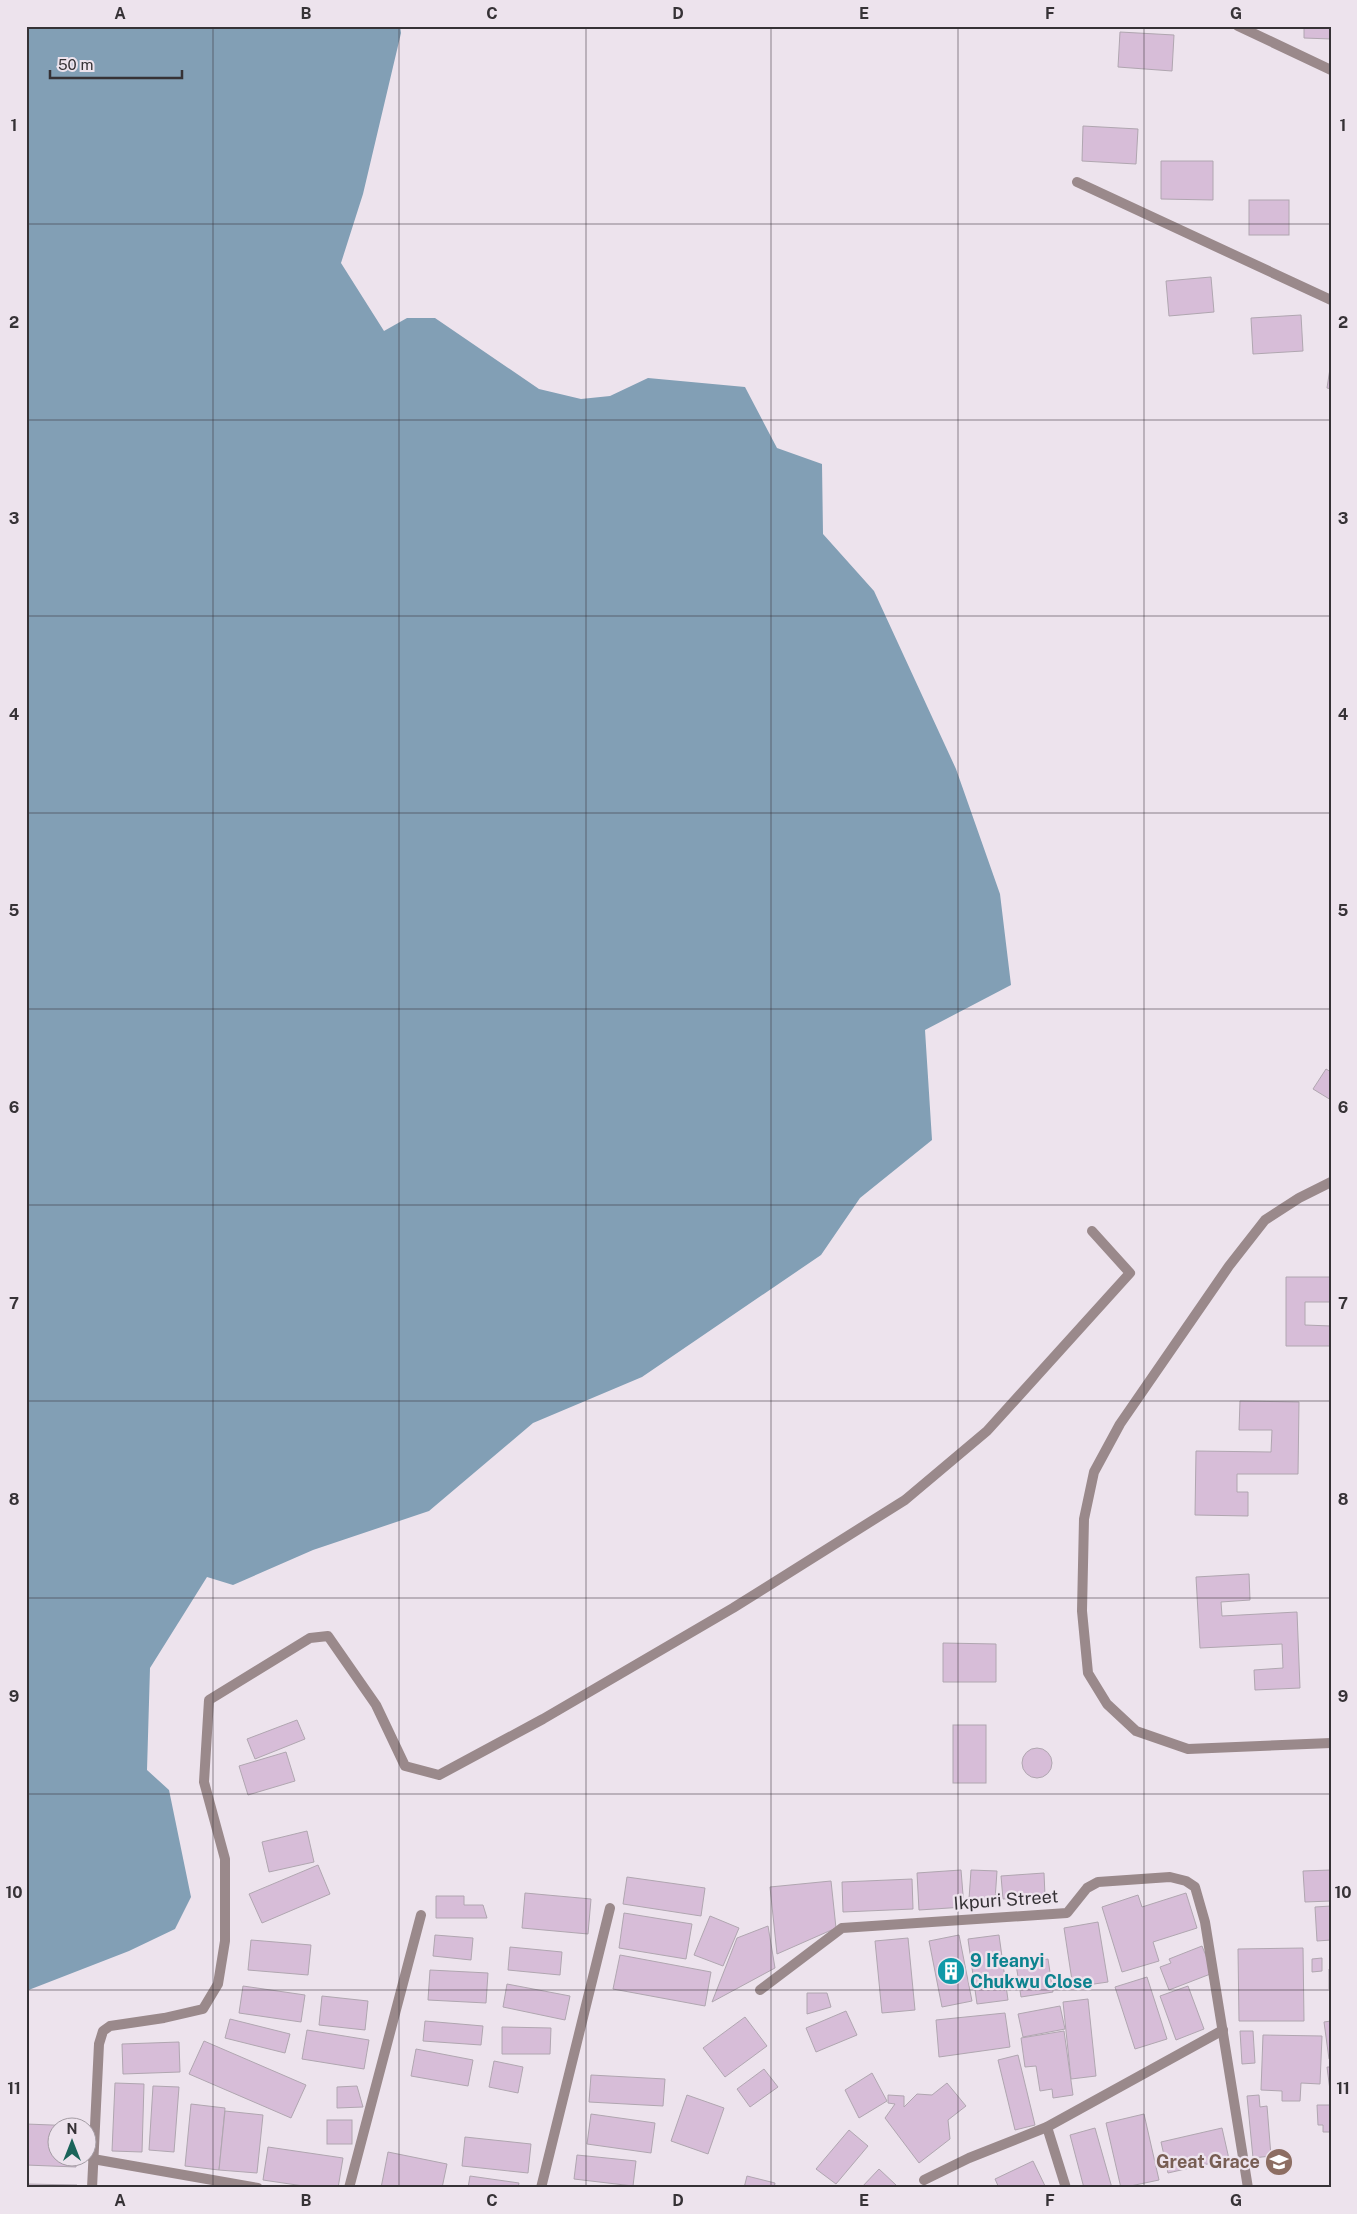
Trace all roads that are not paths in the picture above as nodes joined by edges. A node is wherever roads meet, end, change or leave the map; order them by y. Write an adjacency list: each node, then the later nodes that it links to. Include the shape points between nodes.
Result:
1 (1238, 26): 2 (street)
2 (1331, 70)
3 (1077, 182): 4 (street)
4 (1331, 300)
5 (1331, 1182): 7 (street, via 1266,1220 1229,1266 1120,1424 1094,1472 1084,1519 1082,1611 1088,1673 1108,1704 1136,1731 1188,1749)
6 (1092, 1231): 12 (street, via 1130,1273 987,1430 905,1500 733,1608 543,1719 439,1775 405,1766 376,1704 328,1636 310,1638 208,1700 204,1782 225,1859 225,1941 218,1984 203,2009 110,2026 102,2031)
7 (1331, 1743)
8 (610, 1908): 20 (street)
9 (420, 1915): 19 (street)
10 (760, 1990): 11 (street, Ikpuri Street, via 842,1928 1067,1913 1087,1888 1098,1882 1170,1877 1195,1887 1205,1922)
11 (1223, 2030): 13 (street); 22 (street, Ikpuri Street)
12 (95, 2116)
13 (1047, 2127): 16 (street); 21 (street)
14 (98, 2160): 18 (street)
15 (93, 2166): 17 (street)
16 (924, 2180)
17 (92, 2188)
18 (258, 2188)
19 (349, 2188)
20 (541, 2188)
21 (1066, 2188)
22 (1248, 2188)

